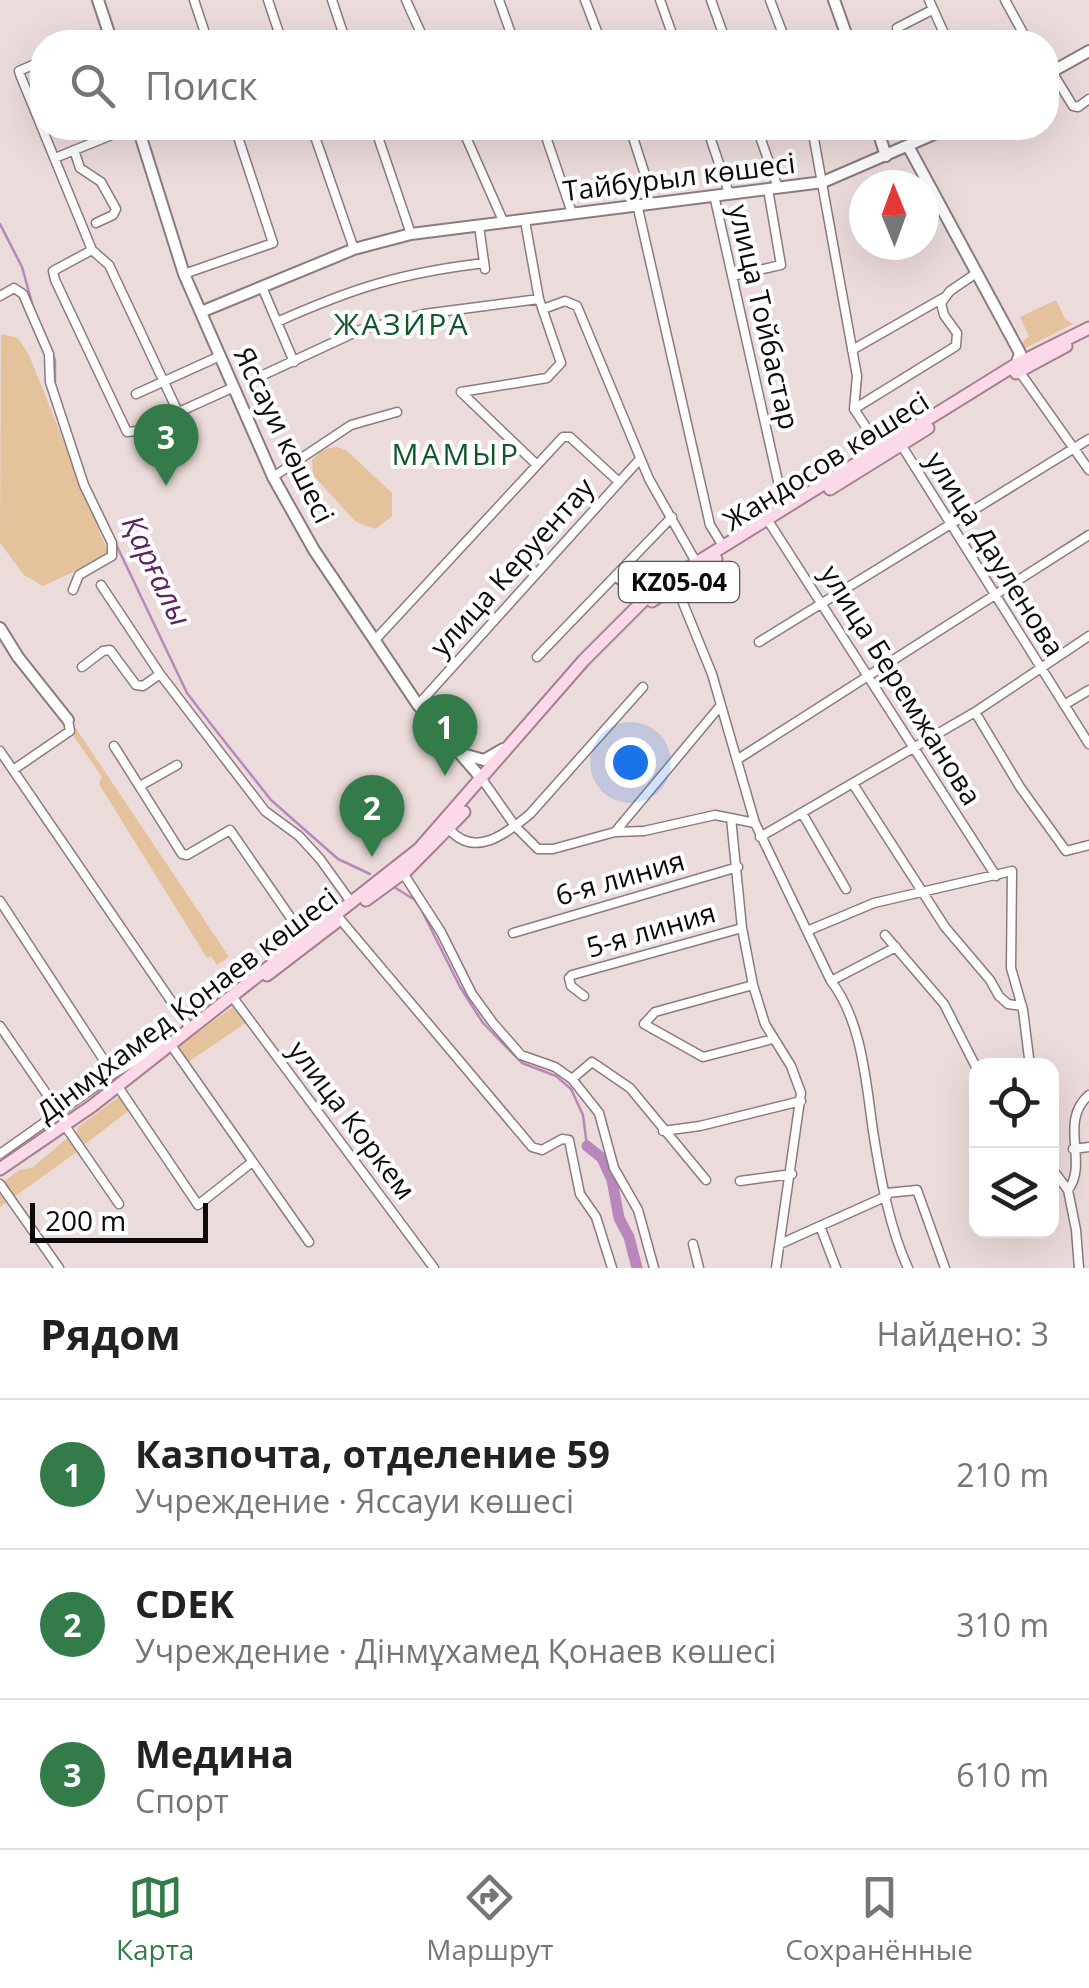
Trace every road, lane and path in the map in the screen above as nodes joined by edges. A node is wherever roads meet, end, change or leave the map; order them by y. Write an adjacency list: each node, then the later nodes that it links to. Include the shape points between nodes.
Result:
1 (98, 0): 16 (street)
2 (194, 0): 17 (street)
3 (268, 0): 18 (street)
4 (332, 0): 19 (street)
5 (406, 0): 20 (street)
6 (499, 0): 21 (street)
7 (585, 0): 22 (street)
8 (660, 0): 23 (street)
9 (711, 0): 24 (street)
10 (770, 0): 25 (street)
11 (834, 0): 26 (street)
12 (929, 0): 14 (street)
13 (1005, 0): 28 (street)
14 (932, 10): 15 (street); 27 (street)
15 (898, 28)
16 (108, 30)
17 (204, 30)
18 (278, 30)
19 (342, 30)
20 (420, 30)
21 (510, 30)
22 (596, 30)
23 (671, 30)
24 (722, 30)
25 (781, 30)
26 (845, 30)
27 (942, 30)
28 (1021, 30)
29 (1089, 51): 31 (street)
30 (30, 66): 33 (street, via 19,71)
31 (1059, 68)
32 (1059, 87): 34 (street, via 1073,106)
33 (30, 98)
34 (1089, 99)
35 (48, 140): 52 (street)
36 (99, 140): 50 (street)
37 (142, 140): 67 (street, Яссауи көшесі)
38 (239, 140): 67 (street, via 273,243)
39 (316, 140): 65 (street)
40 (379, 140): 64 (street)
41 (467, 140): 62 (street)
42 (547, 140): 59 (street)
43 (634, 140): 54 (street)
44 (711, 140): 56 (street)
45 (759, 140): 55 (street)
46 (814, 140): 53 (street)
47 (881, 140): 51 (street)
48 (921, 140): 49 (street, Тайбурыл көшесі)
49 (908, 146): 51 (street, Тайбурыл көшесі); 68 (street)
50 (74, 150): 52 (street); 61 (street, via 80,168 102,182 116,209)
51 (886, 156): 53 (street, Тайбурыл көшесі)
52 (55, 158): 66 (street)
53 (823, 182): 55 (street, Тайбурыл көшесі); 78 (street)
54 (649, 186)
55 (773, 188): 56 (street, Тайбурыл көшесі); 69 (street, via 781,265)
56 (729, 193): 57 (street, Тайбурыл көшесі)
57 (714, 195): 58 (street, Тайбурыл көшесі); 69 (street, улица Тойбастар)
58 (637, 204): 59 (street, Тайбурыл көшесі); 103 (street, via 710,525)
59 (572, 213): 60 (street, Тайбурыл көшесі)
60 (525, 221): 62 (street, Тайбурыл көшесі); 73 (street)
61 (96, 223)
62 (504, 223): 63 (street, Тайбурыл көшесі)
63 (479, 226): 64 (street, Тайбурыл көшесі); 76 (street, via 484,266 378,281)
64 (411, 234): 65 (street, Тайбурыл көшесі)
65 (354, 249): 70 (street, Тайбурыл көшесі)
66 (92, 250): 83 (street, via 109,265); 87 (street, via 59,266 55,280 127,432)
67 (184, 274): 75 (street, Яссауи көшесі)
68 (976, 274): 72 (street); 81 (street, via 1020,353)
69 (732, 276): 98 (street, улица Тойбастар)
70 (262, 287): 75 (street, Тайбурыл көшесі); 76 (street)
71 (0, 296): 108 (street, via 14,288 23,294 49,354 50,382 84,485 112,543 112,556 79,576)
72 (942, 298): 78 (street); 86 (street, via 956,346)
73 (540, 299): 74 (street); 80 (street, via 360,330)
74 (543, 309): 93 (street, via 570,301 577,306); 94 (street, via 561,360 551,377 461,392)
75 (201, 312): 79 (street, Яссауи көшесі)
76 (277, 322): 80 (street)
77 (1089, 332): 81 (main road, Жандосов көшесі / KZ05-04)
78 (852, 350): 86 (street)
79 (220, 356): 83 (street); 84 (street, Яссауи көшесі)
80 (294, 362): 82 (street)
81 (1017, 368): 90 (main road, Жандосов көшесі / KZ05-04); 92 (street)
82 (261, 376)
83 (163, 382): 85 (street); 87 (street)
84 (234, 387): 87 (street); 96 (street, Яссауи көшесі)
85 (136, 394)
86 (854, 409): 91 (street)
87 (178, 412)
88 (397, 412): 96 (street, via 351,426)
89 (1089, 439): 92 (street)
90 (899, 442): 91 (main road, Жандосов көшесі / KZ05-04); 100 (main road, Жандосов көшесі / KZ05-04); 101 (street, улица Дауленова)
91 (880, 448): 98 (main road, Жандосов көшесі / KZ05-04)
92 (1074, 449): 95 (street); 101 (street)
93 (640, 459): 97 (street, улица Керуентау); 99 (street)
94 (538, 465): 97 (street, via 566,436); 114 (street)
95 (1089, 470)
96 (274, 477): 114 (street, Яссауи көшесі)
97 (619, 482): 125 (street, улица Керуентау)
98 (784, 508): 100 (main road, Жандосов көшесі)
99 (672, 517): 104 (street); 105 (street)
100 (769, 522): 103 (main road, Жандосов көшесі); 106 (main road, Жандосов көшесі / KZ05-04); 111 (street, улица Беремжанова)
101 (950, 526): 109 (street, улица Дауленова); 111 (street)
102 (1089, 535): 109 (street)
103 (723, 546): 104 (main road, Жандосов көшесі)
104 (696, 562): 106 (main road, Жандосов көшесі)
105 (616, 576): 110 (street); 116 (street)
106 (674, 580): 110 (main road, Жандосов көшесі); 123 (street); 137 (main road, Жандосов көшесі / KZ05-04)
107 (101, 586): 120 (street)
108 (73, 590)
109 (995, 593): 118 (street, улица Дауленова); 119 (street)
110 (641, 601): 128 (main road, Жандосов көшесі / KZ05-04)
111 (825, 604): 115 (street); 119 (street, улица Беремжанова)
112 (0, 628): 127 (street)
113 (1089, 636): 118 (street)
114 (375, 640): 125 (street, Яссауи көшесі)
115 (759, 642)
116 (537, 656)
117 (82, 667): 120 (street, via 110,650 136,686)
118 (1039, 668): 124 (street, улица Дауленова); 126 (street)
119 (869, 673): 131 (street, улица Беремжанова); 134 (street)
120 (160, 674): 155 (street, via 265,812 300,836)
121 (642, 687): 144 (street)
122 (1089, 690): 124 (street)
123 (721, 704): 134 (street); 146 (street)
124 (1064, 704): 129 (street, улица Дауленова)
125 (418, 705): 133 (street, Яссауи көшесі)
126 (975, 712): 131 (street); 148 (street, via 1066,851)
127 (68, 720): 136 (street, via 70,731)
128 (516, 740): 133 (street, via 488,760); 137 (main road, KZ05-04)
129 (1089, 744)
130 (114, 746): 139 (street)
131 (914, 748): 138 (street); 150 (street, улица Беремжанова)
132 (0, 751): 136 (street)
133 (459, 752): 137 (street, Яссауи көшесі); 140 (street, via 468,790)
134 (738, 760): 143 (street)
135 (177, 764): 139 (street)
136 (13, 770): 169 (street)
137 (486, 778): 140 (main road, Дінмұхамед Қонаев көшесі / KZ05-04); 144 (street); 145 (main road, Дінмұхамед Қонаев көшесі / KZ05-04)
138 (852, 784): 141 (street); 153 (street)
139 (140, 786): 161 (street, via 182,854 230,830)
140 (454, 812): 151 (main road, Дінмұхамед Қонаев көшесі / KZ05-04)
141 (802, 813): 147 (street); 152 (street)
142 (732, 818): 143 (street); 146 (street); 149 (street)
143 (755, 823): 147 (street)
144 (515, 826): 145 (street, via 471,844); 146 (street, via 546,850)
145 (450, 830): 151 (main road, Дінмұхамед Қонаев көшесі / KZ05-04)
146 (615, 832)
147 (760, 837): 158 (street)
148 (1089, 845)
149 (738, 867): 157 (street); 159 (street, 6-я линия)
150 (996, 876): 153 (street); 167 (street, via 1012,871 1011,968)
151 (391, 877): 155 (main road, Дінмұхамед Қонаев көшесі / KZ05-04); 156 (main road, Дінмұхамед Қонаев көшесі / KZ05-04); 175 (street, via 440,932 493,1024 521,1055)
152 (846, 890)
153 (921, 890): 158 (street); 167 (street, via 999,996)
154 (0, 902): 174 (street)
155 (351, 902): 161 (main road, Дінмұхамед Қонаев көшесі / KZ05-04)
156 (340, 919): 166 (main road, Дінмұхамед Қонаев көшесі / KZ05-04); 201 (street, via 532,1148 569,1140 580,1194 596,1218)
157 (742, 928): 164 (street); 165 (street, 5-я линия, via 572,975 570,986)
158 (807, 931): 163 (street)
159 (513, 933)
160 (885, 935): 162 (street)
161 (304, 937): 169 (main road, Дінмұхамед Қонаев көшесі / KZ05-04)
162 (896, 947): 163 (street); 172 (street, via 944,1004)
163 (831, 982): 193 (street, via 845,999 861,1058)
164 (753, 985): 170 (street); 170 (street, via 655,1012 644,1024 702,1057)
165 (584, 996)
166 (234, 998): 171 (main road, Дінмұхамед Қонаев көшесі / KZ05-04); 200 (street, улица Коркем)
167 (1022, 1006): 173 (street)
168 (0, 1026): 179 (street)
169 (184, 1028): 174 (street); 186 (main road, Дінмұхамед Қонаев көшесі / KZ05-04)
170 (773, 1039): 178 (street, via 797,1081)
171 (173, 1048): 176 (main road, Дінмұхамед Қонаев көшесі / KZ05-04); 185 (street)
172 (972, 1058)
173 (1029, 1058)
174 (113, 1074): 179 (street)
175 (572, 1079): 181 (street, via 596,1063 630,1088); 202 (street, via 604,1122 614,1168 638,1210)
176 (121, 1091): 180 (main road, Дінмұхамед Қонаев көшесі / KZ05-04); 185 (street, via 198,1205)
177 (1089, 1095): 183 (street, via 1078,1104)
178 (800, 1101): 181 (street); 187 (street)
179 (59, 1112): 184 (street)
180 (68, 1130): 186 (main road, Дінмұхамед Қонаев көшесі / KZ05-04); 194 (street)
181 (663, 1131): 188 (street)
182 (1089, 1147): 183 (street)
183 (1074, 1149): 192 (street)
184 (0, 1154)
185 (252, 1163): 196 (street)
186 (0, 1173)
187 (792, 1174): 190 (street); 198 (street)
188 (706, 1180)
189 (1059, 1180): 192 (street)
190 (740, 1181)
191 (0, 1184): 199 (street)
192 (1068, 1190): 208 (street)
193 (887, 1194): 195 (street); 206 (street); 207 (street, via 917,1190)
194 (119, 1204)
195 (820, 1226): 198 (street); 205 (street)
196 (309, 1242)
197 (693, 1244): 203 (street)
198 (780, 1244): 204 (street)
199 (59, 1268)
200 (434, 1268)
201 (612, 1268)
202 (654, 1268)
203 (699, 1268)
204 (776, 1268)
205 (836, 1268)
206 (908, 1268)
207 (945, 1268)
208 (1079, 1268)

